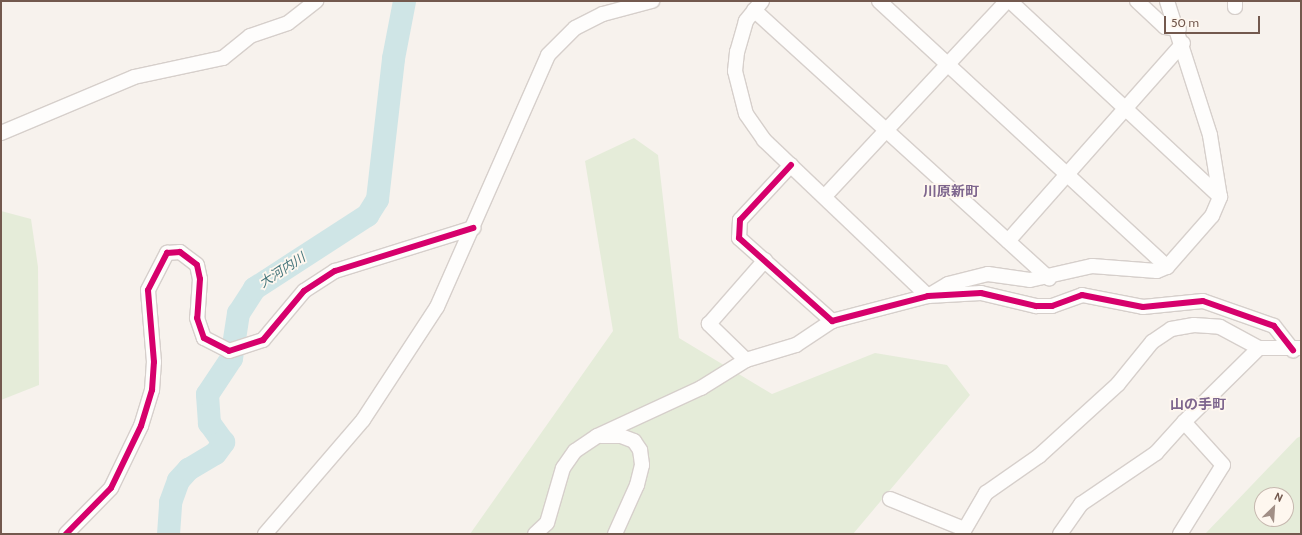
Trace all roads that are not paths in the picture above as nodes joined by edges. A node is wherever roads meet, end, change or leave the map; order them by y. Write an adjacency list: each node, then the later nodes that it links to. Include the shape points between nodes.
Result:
1 (316, 1): 14 (street, via 288,23 250,36 223,58 134,77)
2 (652, 1): 19 (street, via 604,14 582,24 548,54)
3 (879, 1): 11 (street)
4 (1007, 1): 11 (street)
5 (1010, 1): 12 (street)
6 (1137, 1): 9 (street, via 1165,27)
7 (1168, 1): 9 (street)
8 (758, 5): 13 (street); 15 (street, via 737,52 735,71 739,92 746,114 764,140)
9 (1179, 28): 10 (street)
10 (1183, 44): 12 (street); 18 (street, via 1210,135)
11 (948, 64): 13 (street); 16 (street)
12 (1125, 108): 16 (street); 18 (street)
13 (886, 130): 17 (street); 20 (street)
14 (1, 133)
15 (792, 164): 17 (street); 21 (street, via 740,220 739,238)
16 (1067, 174): 20 (street); 22 (street)
17 (825, 196): 24 (street)
18 (1220, 197): 22 (street, via 1212,216)
19 (473, 228): 33 (street, via 335,271 304,291 263,340 229,351 204,338 198,318 200,279 197,265 180,252 167,253 148,290 154,362 152,390 142,426 112,488); 34 (street, via 437,307 401,366 363,420)
20 (1008, 241): 23 (street)
21 (765, 260): 25 (street); 28 (street, via 710,324)
22 (1167, 267): 23 (street, via 1139,272 1092,266)
23 (1049, 278): 24 (street, via 1030,280 988,274 967,277)
24 (928, 296): 25 (street); 27 (street, via 981,293 1036,306 1052,306 1082,295 1143,308 1203,301 1274,326)
25 (832, 321): 28 (street, via 796,345)
26 (1259, 348): 27 (street); 29 (street); 32 (street, via 1220,327 1194,325 1171,329 1152,342 1118,384 1039,456 986,493)
27 (1297, 349)
28 (746, 360): 30 (street, via 701,388)
29 (1184, 422): 37 (street, via 1156,453 1081,504); 38 (street, via 1223,465)
30 (597, 436): 35 (street, via 575,451 563,468 546,523); 36 (street, via 621,436 634,442 640,450 642,465 637,485)
31 (890, 499): 32 (street)
32 (964, 531)
33 (66, 534)
34 (265, 534)
35 (536, 534)
36 (615, 534)
37 (1060, 534)
38 (1180, 534)

